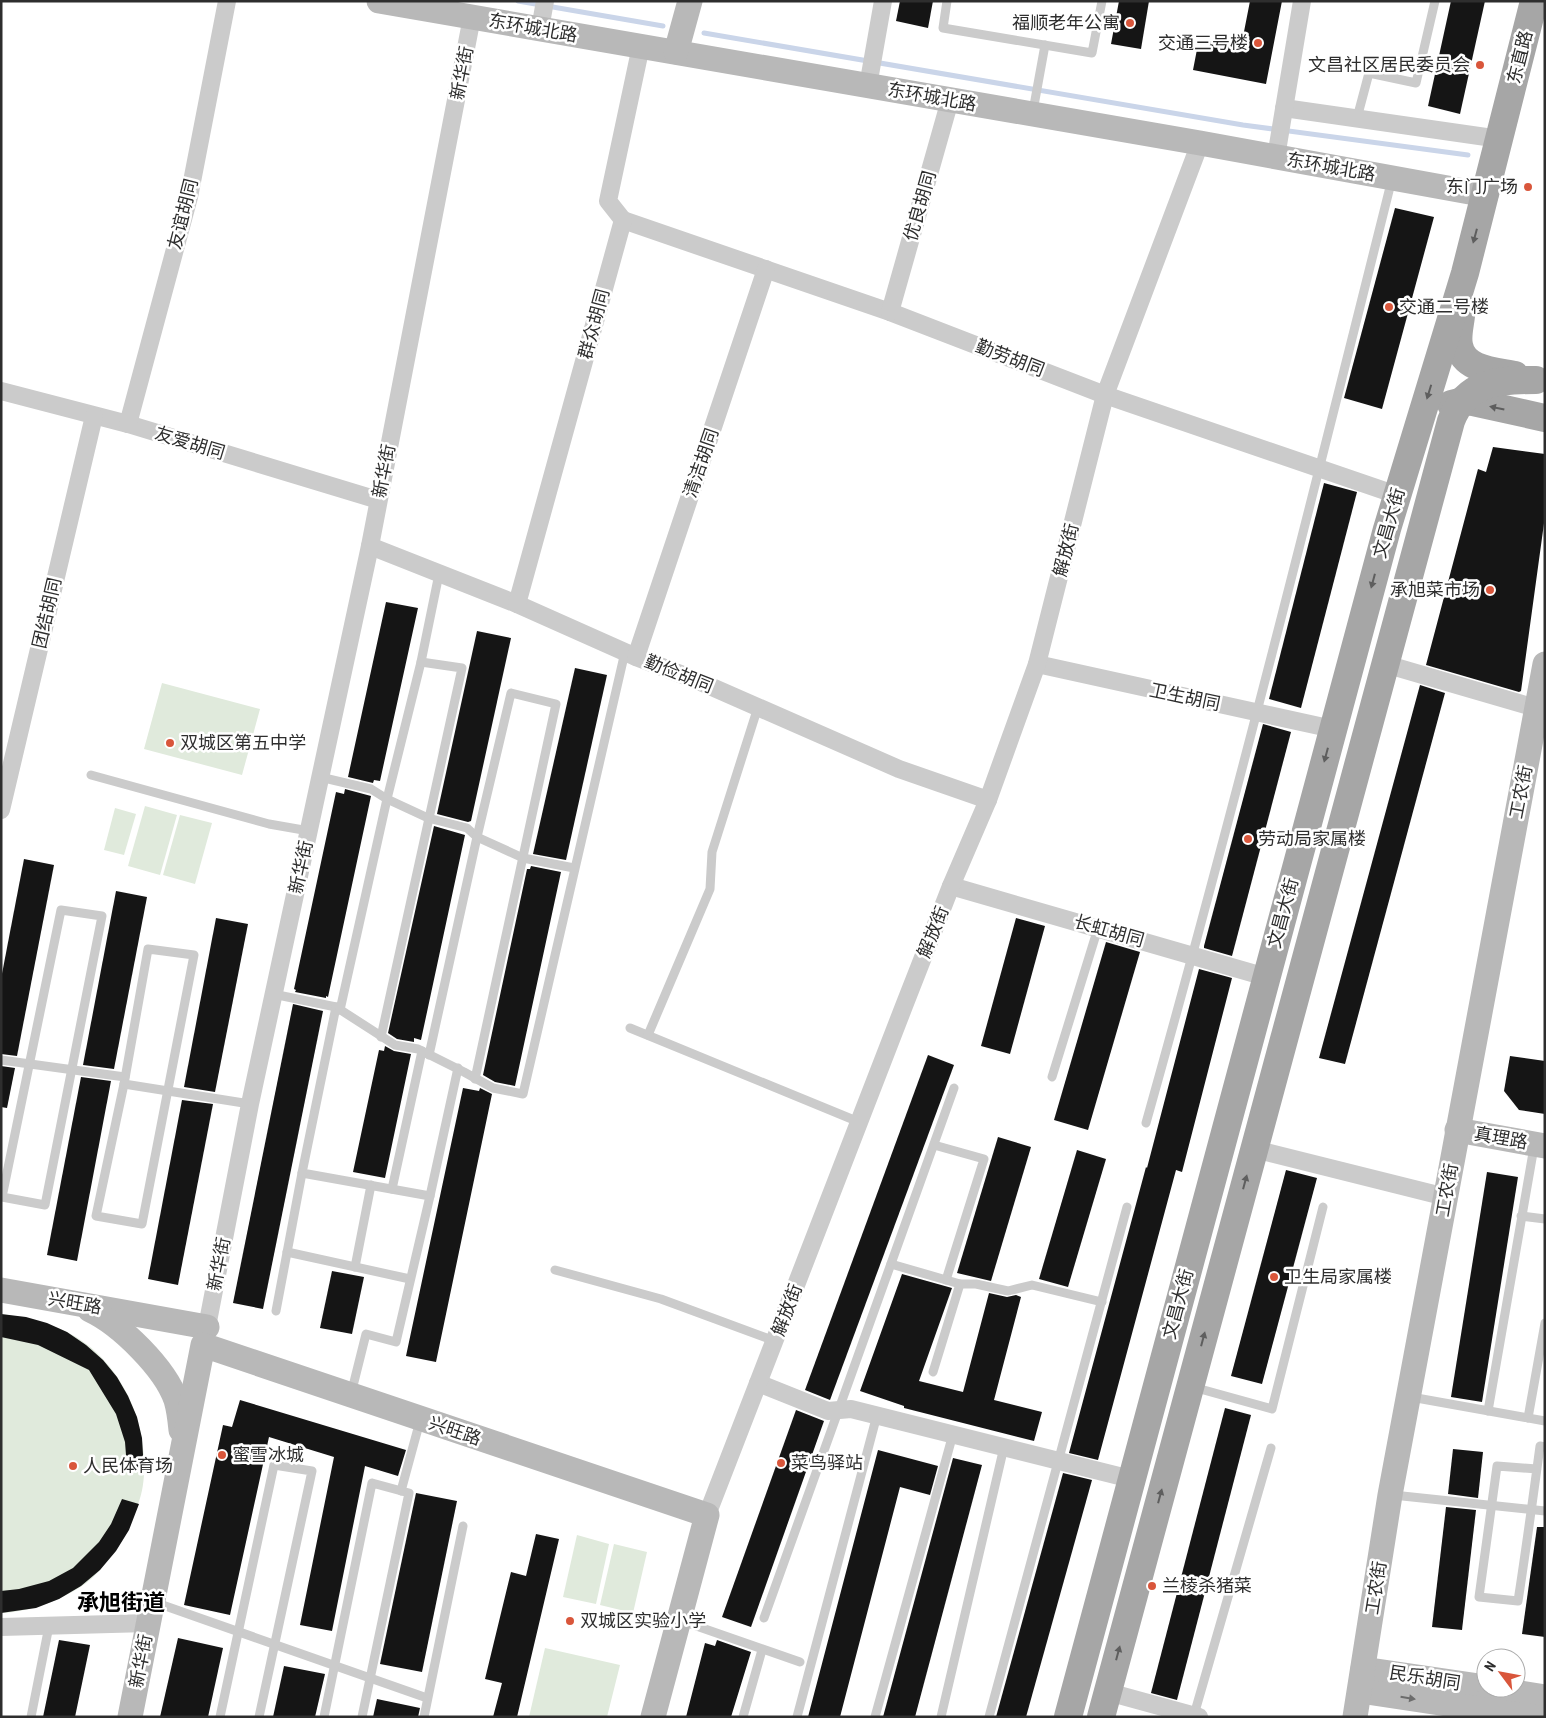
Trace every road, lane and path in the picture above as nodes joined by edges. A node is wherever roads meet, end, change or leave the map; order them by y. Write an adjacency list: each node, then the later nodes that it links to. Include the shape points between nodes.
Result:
1 (227, 1): 36 (street, 友谊胡同, via 189,197)
2 (378, 1): 10 (main road, 东环城北路)
3 (690, 1): 15 (main road)
4 (883, 1): 16 (street)
5 (947, 1): 13 (lane, via 943,28)
6 (1102, 1): 13 (lane, via 1092,54)
7 (1302, 1): 21 (street)
8 (1435, 1): 20 (lane, via 1416,82 1369,73)
9 (1534, 1): 19 (main road, 东直路)
10 (419, 5): 12 (main road, 东环城北路)
11 (543, 14): 12 (main road, 东环城北路); 14 (main road, 东环城北路)
12 (472, 17): 39 (street, 新华街)
13 (1045, 45): 18 (lane)
14 (641, 46): 15 (main road, 东环城北路); 26 (street, via 608,201)
15 (676, 52): 16 (main road, 东环城北路)
16 (871, 70): 17 (main road, 东环城北路)
17 (950, 100): 18 (main road, 东环城北路); 29 (street, 优良胡同)
18 (1034, 105): 23 (main road, 东环城北路)
19 (1506, 112): 22 (main road, 文昌大街)
20 (1357, 118): 21 (street); 22 (street)
21 (1280, 131): 23 (main road, 东环城北路); 24 (main road, 东环城北路)
22 (1500, 140): 25 (main road, 文昌大街)
23 (1200, 143): 32 (street, 解放街)
24 (1392, 178): 25 (main road, 东环城北路); 37 (lane)
25 (1489, 183): 28 (main road, 文昌大街, one-way to 28)
26 (623, 220): 27 (street, 勤劳胡同); 43 (street, 群众胡同)
27 (766, 269): 29 (street, 勤劳胡同); 44 (street, 清洁胡同)
28 (1465, 273): 30 (main road, via 1458,343 1461,352 1473,365); 38 (main road, 文昌大街, one-way to 38)
29 (890, 312): 32 (street, 勤劳胡同)
30 (1540, 381): 33 (main road, via 1486,384)
31 (1, 391): 34 (street, 友爱胡同)
32 (1106, 396): 37 (street, 勤劳胡同); 46 (street, 解放街)
33 (1463, 401): 35 (main road, one-way to 33); 40 (main road, via 1444,408 1437,416); 47 (main road, 文昌大街, via 1455,410 1442,453)
34 (94, 416): 36 (street, 友爱胡同); 57 (street, 团结胡同)
35 (1545, 418)
36 (128, 424): 39 (street, 友爱胡同)
37 (1320, 469): 38 (street, 勤劳胡同); 51 (lane)
38 (1397, 495): 40 (main road, 文昌大街)
39 (378, 500): 41 (street, 新华街)
40 (1387, 529): 52 (main road, 文昌大街, one-way to 52)
41 (370, 546): 42 (street, 勤俭胡同); 54 (street, 新华街)
42 (439, 574): 43 (street, 勤俭胡同); 45 (lane)
43 (517, 604): 44 (street, 勤俭胡同)
44 (630, 654): 49 (street, 勤俭胡同); 62 (lane)
45 (420, 662): 55 (lane); 58 (lane, via 462,668)
46 (1037, 664): 51 (street, 卫生胡同); 56 (street, 解放街)
47 (1385, 664): 50 (street); 88 (main road, 文昌大街)
48 (1545, 664): 50 (main road, 工农街)
49 (758, 707): 56 (street, 勤俭胡同, via 899,769); 70 (lane, via 712,852 710,889)
50 (1536, 708): 85 (main road, 工农街)
51 (1258, 713): 52 (street, 卫生胡同); 65 (lane)
52 (1333, 729): 66 (main road, 文昌大街, one-way to 66)
53 (91, 774): 59 (lane, via 269,824)
54 (320, 777): 55 (lane, via 371,789); 59 (street, 新华街)
55 (387, 799): 58 (lane); 68 (lane)
56 (988, 800): 63 (street, 解放街)
57 (1, 810)
58 (428, 818): 60 (lane, via 467,828); 71 (lane)
59 (309, 831): 67 (street, 新华街)
60 (477, 837): 61 (lane); 61 (lane, via 511,693 556,704); 72 (lane)
61 (523, 858): 62 (lane); 78 (lane)
62 (574, 868): 78 (lane, via 523,1094 493,1088)
63 (951, 886): 64 (street, 长虹胡同); 83 (street, 解放街)
64 (1098, 928): 65 (street, 长虹胡同); 77 (lane)
65 (1193, 956): 66 (street, 长虹胡同); 84 (lane)
66 (1266, 977): 130 (main road, 文昌大街)
67 (273, 994): 68 (lane); 82 (street, 新华街)
68 (338, 1009): 71 (lane); 89 (lane)
69 (630, 1028): 70 (lane)
70 (648, 1035): 83 (lane)
71 (381, 1037): 72 (lane, via 394,1045)
72 (426, 1053): 75 (lane); 91 (lane)
73 (1, 1060): 74 (lane)
74 (29, 1065): 76 (lane); 76 (lane, via 2,1197 45,1204); 76 (lane, via 61,910 102,916)
75 (458, 1068): 78 (lane); 92 (lane)
76 (72, 1070): 79 (lane)
77 (1052, 1077)
78 (475, 1078)
79 (125, 1081): 81 (lane); 81 (lane, via 96,1216 142,1224); 81 (lane, via 148,949 194,955)
80 (954, 1088): 86 (lane)
81 (168, 1092): 82 (lane)
82 (250, 1104): 110 (street, 新华街)
83 (859, 1122): 111 (street, 解放街)
84 (1146, 1123)
85 (1457, 1130): 87 (main road, 真理路); 93 (main road, 工农街)
86 (934, 1145): 99 (lane); 103 (lane, via 984,1159)
87 (1539, 1145): 96 (lane)
88 (1254, 1149): 93 (street); 114 (main road, 文昌大街, one-way to 88)
89 (302, 1173): 90 (lane); 98 (lane)
90 (371, 1185): 91 (lane); 100 (lane)
91 (392, 1189): 92 (lane)
92 (430, 1196): 102 (lane)
93 (1446, 1197): 116 (main road, 工农街)
94 (1127, 1207): 106 (lane)
95 (1323, 1207): 114 (lane, via 1272,1409)
96 (1521, 1216): 97 (lane); 118 (lane)
97 (1545, 1219)
98 (287, 1252): 100 (lane); 108 (lane)
99 (891, 1264): 103 (lane); 117 (lane)
100 (355, 1267): 102 (lane)
101 (555, 1270): 111 (lane, via 661,1299)
102 (410, 1278): 115 (lane, via 396,1342 366,1334)
103 (946, 1280): 104 (lane)
104 (960, 1284): 106 (lane, via 1008,1291 1032,1285); 112 (lane)
105 (1, 1290): 107 (main road, 兴旺路)
106 (1102, 1302): 128 (lane)
107 (74, 1303): 110 (main road, 兴旺路); 127 (main road, via 113,1324 152,1360 176,1398)
108 (276, 1311)
109 (1545, 1323): 120 (lane)
110 (205, 1336): 115 (main road, 兴旺路); 127 (main road, 新华街)
111 (775, 1341): 113 (street, 解放街)
112 (933, 1372)
113 (758, 1384): 117 (street, via 828,1411); 136 (street, 解放街)
114 (1190, 1386): 154 (main road, 文昌大街, one-way to 114)
115 (351, 1396): 121 (main road, 兴旺路)
116 (1408, 1397): 118 (lane); 132 (main road, 工农街)
117 (837, 1410): 119 (street, via 850,1409); 139 (lane)
118 (1488, 1411): 120 (lane)
119 (877, 1415): 123 (street); 165 (lane)
120 (1528, 1418): 122 (lane)
121 (420, 1419): 131 (lane); 136 (main road, 兴旺路)
122 (1545, 1420)
123 (953, 1434): 125 (street); 166 (lane)
124 (1545, 1446): 129 (lane, via 1540,1446)
125 (1004, 1447): 128 (street); 167 (lane)
126 (1271, 1448): 155 (lane)
127 (182, 1453): 138 (main road, 新华街)
128 (1059, 1461): 130 (street); 168 (lane)
129 (1537, 1470): 133 (lane, via 1497,1466); 134 (lane)
130 (1131, 1479): 169 (main road, 文昌大街)
131 (401, 1491): 147 (lane, via 372,1483); 148 (lane, via 409,1493)
132 (1390, 1495): 133 (lane); 149 (main road, 工农街)
133 (1492, 1506): 134 (lane); 134 (lane, via 1480,1597 1518,1601)
134 (1532, 1510): 135 (lane)
135 (1545, 1511)
136 (707, 1515): 140 (main road, 解放街)
137 (463, 1526): 153 (lane)
138 (150, 1612): 141 (street); 143 (lane); 157 (main road, 新华街)
139 (764, 1618)
140 (679, 1620): 145 (lane); 163 (main road, 解放街)
141 (49, 1626): 142 (street); 156 (lane)
142 (1, 1628)
143 (238, 1632): 144 (lane); 144 (lane, via 274,1466 312,1471); 158 (lane)
144 (274, 1644): 147 (lane); 159 (lane)
145 (762, 1650): 146 (lane); 164 (lane)
146 (800, 1662)
147 (334, 1665): 148 (lane); 160 (lane)
148 (370, 1678): 153 (lane); 161 (lane)
149 (1361, 1680): 150 (main road, 民乐胡同); 170 (main road, 工农街); 171 (main road, 民乐胡同, one-way to 171)
150 (1476, 1687)
151 (1526, 1693): 152 (main road, 民乐胡同)
152 (1545, 1696)
153 (428, 1698): 162 (lane)
154 (1104, 1704): 155 (street)
155 (1197, 1716)
156 (31, 1717)
157 (130, 1717)
158 (220, 1717)
159 (259, 1717)
160 (324, 1717)
161 (362, 1717)
162 (424, 1717)
163 (653, 1717)
164 (743, 1717)
165 (797, 1717)
166 (875, 1717)
167 (941, 1717)
168 (989, 1717)
169 (1068, 1717)
170 (1354, 1717)
171 (1534, 1717)

